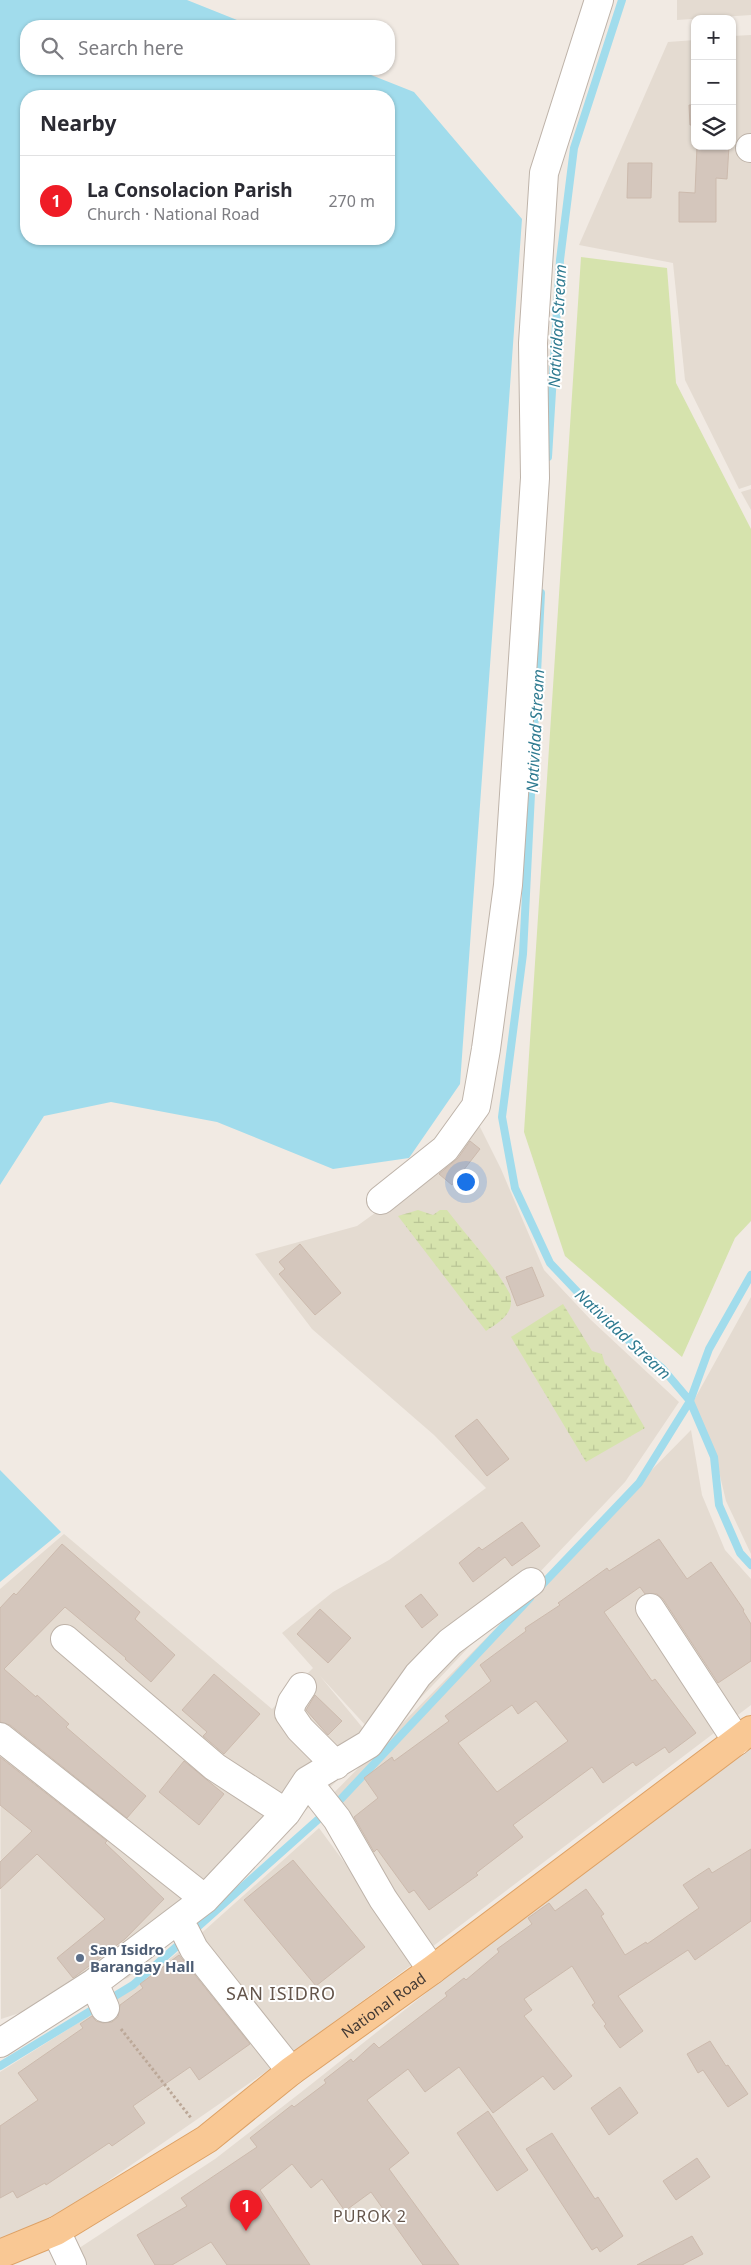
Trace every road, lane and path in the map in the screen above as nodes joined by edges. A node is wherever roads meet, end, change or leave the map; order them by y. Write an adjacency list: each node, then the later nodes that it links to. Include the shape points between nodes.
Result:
1 (599, 0): 2 (street, via 544,173 532,343 535,478 508,875 476,1106 445,1149)
2 (381, 1200)
3 (531, 1582): 9 (street, via 450,1642 418,1675 369,1744)
4 (650, 1608): 7 (street)
5 (65, 1639): 11 (street, via 215,1766)
6 (302, 1687): 9 (street, via 288,1713)
7 (744, 1735): 14 (main road, National Road)
8 (0, 1737): 12 (street)
9 (336, 1765): 10 (street)
10 (322, 1799): 11 (street); 14 (street, via 383,1899)
11 (286, 1813): 12 (street)
12 (205, 1899): 13 (street)
13 (186, 1934): 15 (street); 17 (street)
14 (432, 1970): 17 (main road, National Road)
15 (100, 1995): 16 (street); 18 (path)
16 (1, 2040)
17 (291, 2071): 18 (main road, National Road)
18 (207, 2139): 19 (main road, National Road)
19 (56, 2231): 20 (main road, National Road); 21 (street)
20 (0, 2254)
21 (72, 2265)

